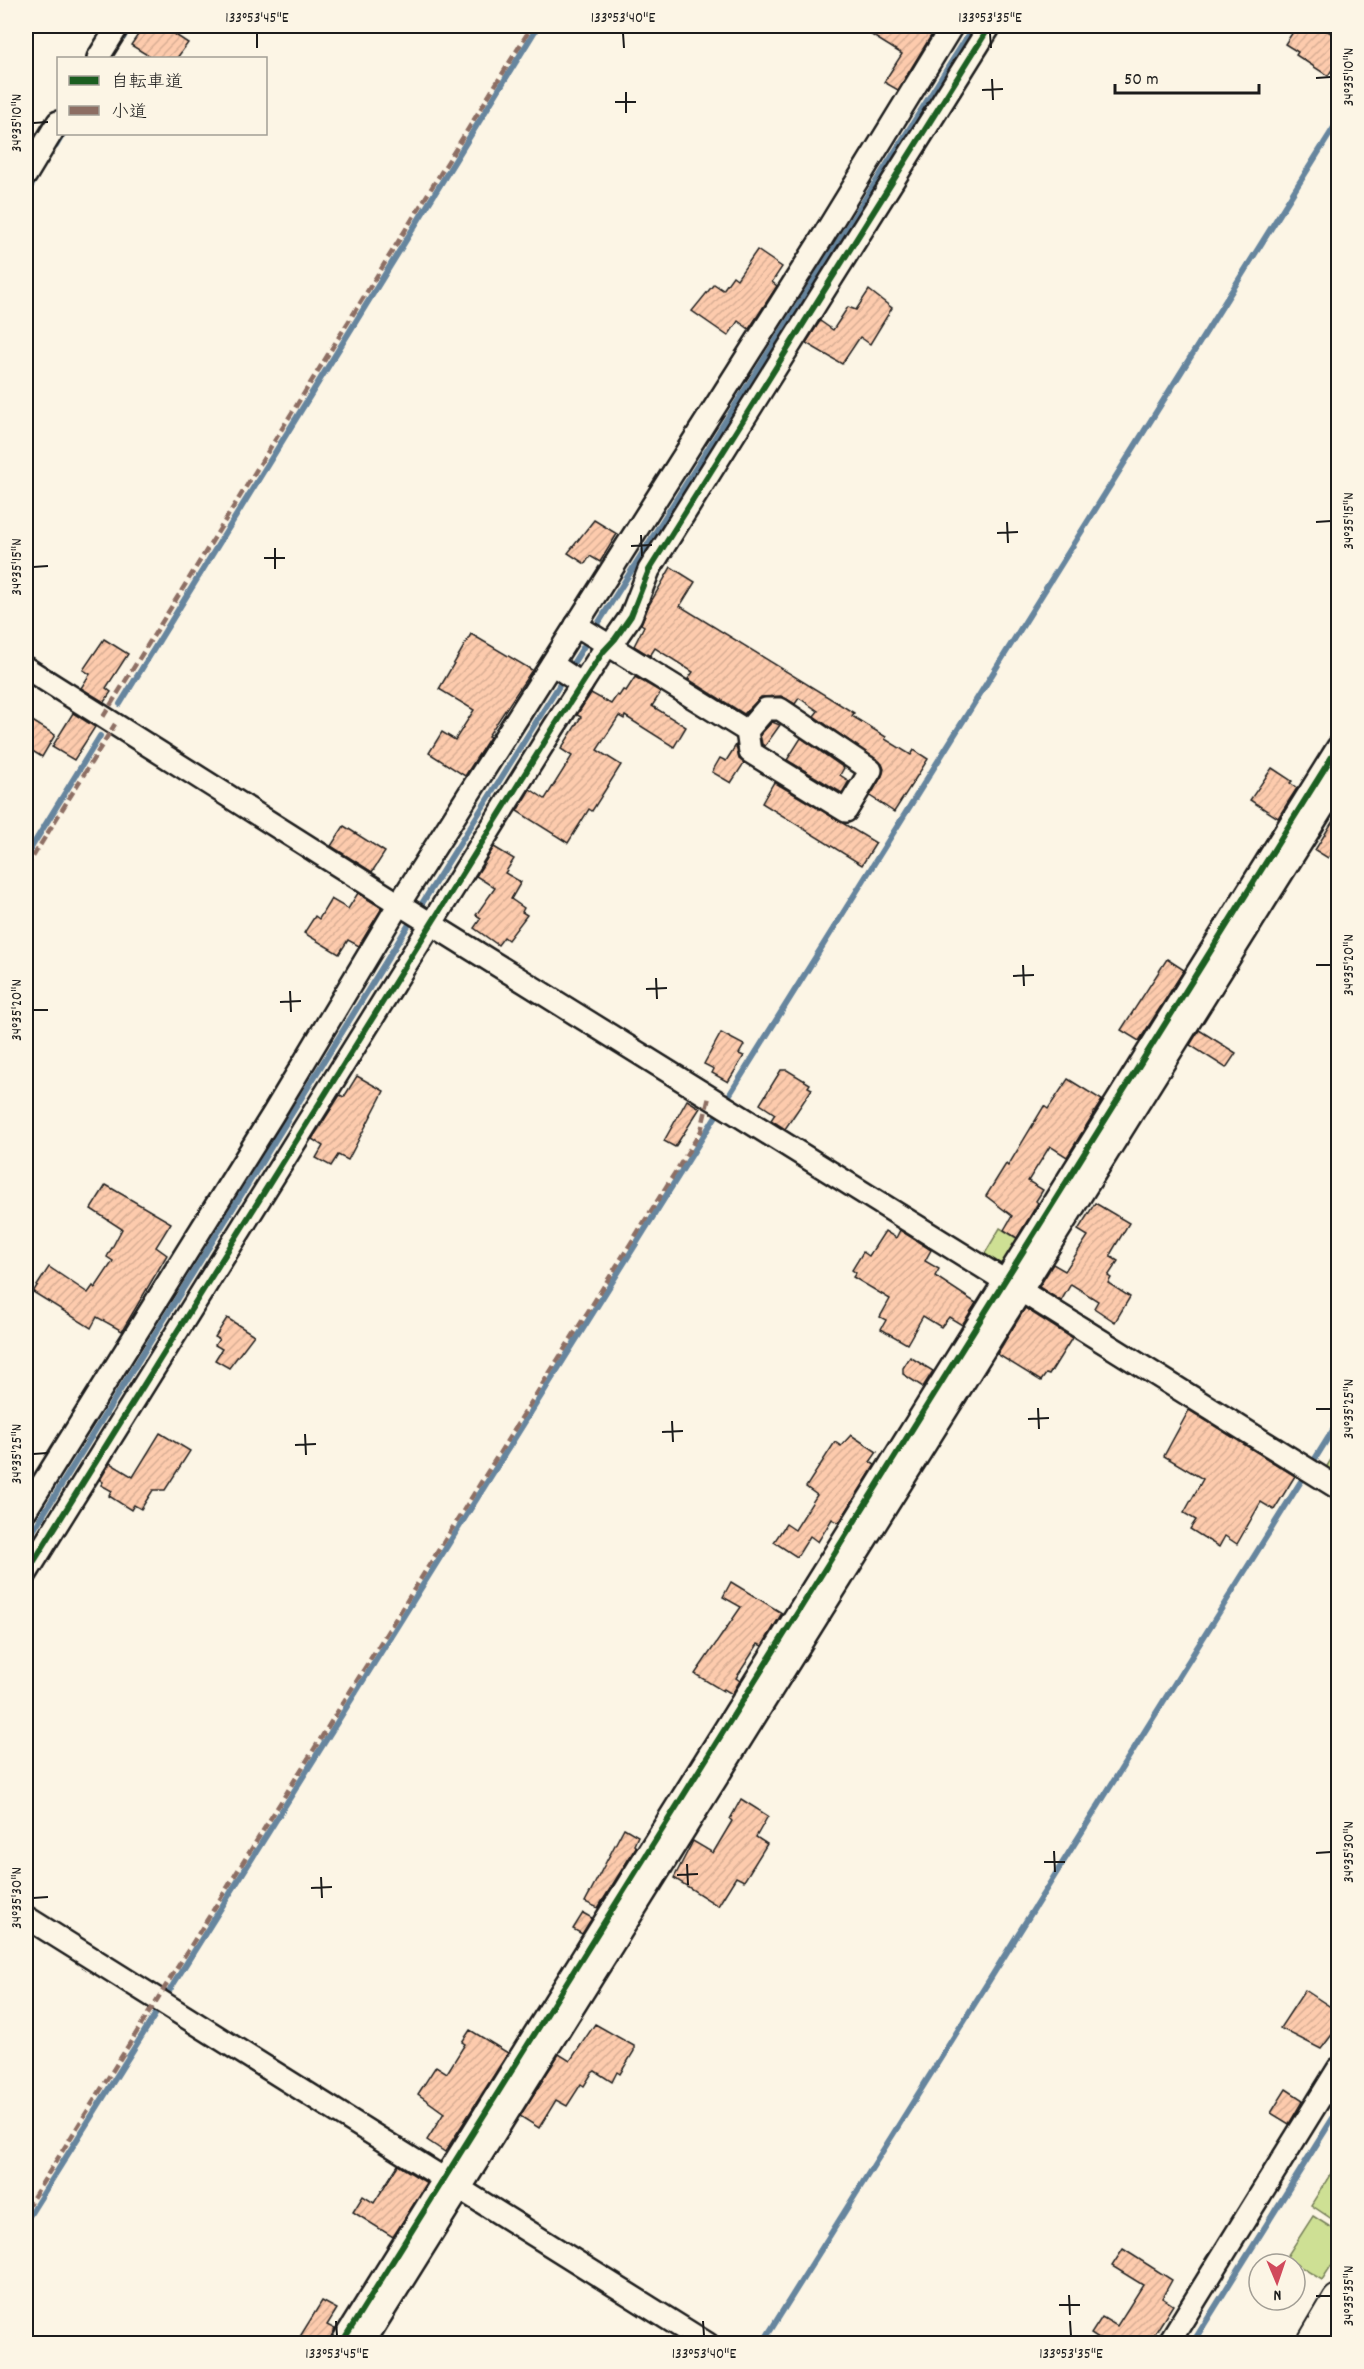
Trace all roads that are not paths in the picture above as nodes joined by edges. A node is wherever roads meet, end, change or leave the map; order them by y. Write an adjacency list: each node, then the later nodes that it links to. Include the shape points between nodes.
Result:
1 (118, 26): 4 (street)
2 (952, 26): 7 (street)
3 (990, 26): 7 (street, via 649,570)
4 (99, 57)
5 (57, 124): 6 (street)
6 (26, 175)
7 (628, 578): 8 (street); 8 (street, via 631,616)
8 (592, 635): 10 (street); 10 (street); 12 (street)
9 (26, 668): 15 (street)
10 (567, 674): 11 (street); 11 (street)
11 (539, 718): 15 (street); 15 (street)
12 (747, 731): 12 (street, via 750,752 846,811 871,770 780,709 766,709)
13 (1338, 747): 16 (street)
14 (1338, 784): 16 (street)
15 (415, 914): 16 (street); 18 (street, via 273,1114); 19 (street)
16 (1013, 1286): 17 (street); 22 (street)
17 (1338, 1488)
18 (26, 1510)
19 (26, 1574)
20 (26, 1917): 22 (street)
21 (1338, 2069): 27 (street)
22 (452, 2184): 24 (street); 25 (street); 26 (street)
23 (1338, 2300): 28 (highway)
24 (341, 2343)
25 (363, 2343)
26 (708, 2343)
27 (1168, 2343)
28 (1312, 2343)

